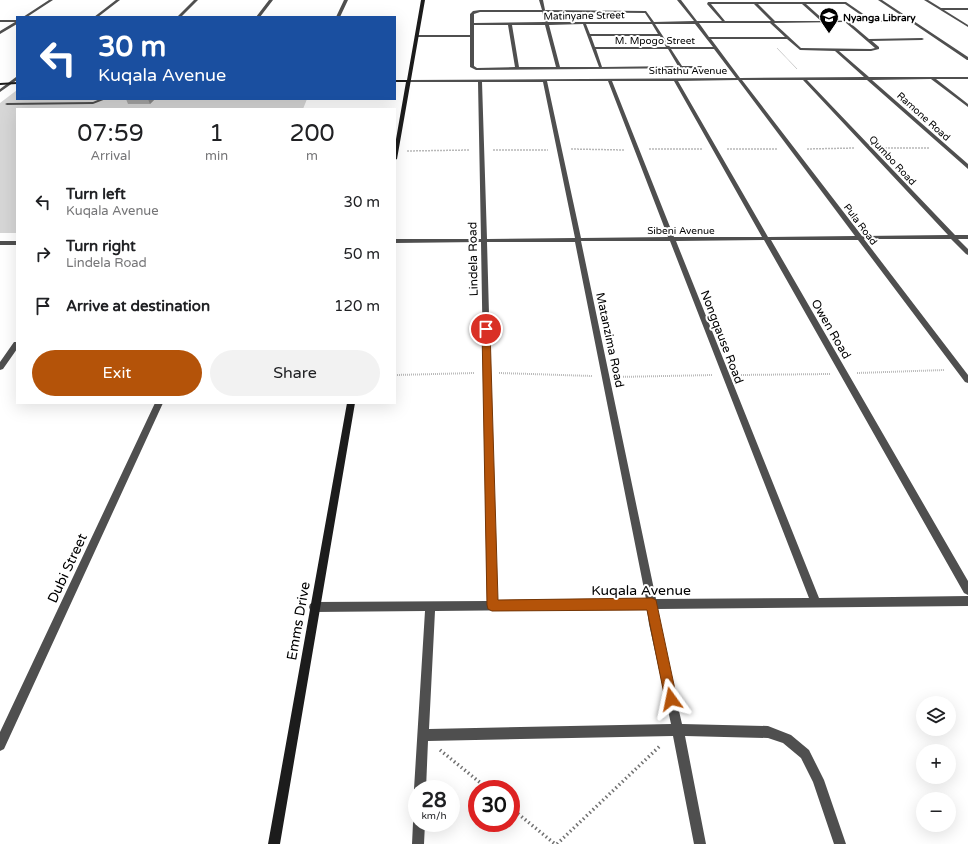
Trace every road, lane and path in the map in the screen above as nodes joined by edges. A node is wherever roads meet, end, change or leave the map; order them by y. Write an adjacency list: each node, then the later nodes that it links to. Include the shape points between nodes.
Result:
1 (51, 0): 16 (street)
2 (118, 0): 17 (street)
3 (196, 0): 18 (street)
4 (271, 0): 19 (street)
5 (346, 0): 20 (street)
6 (423, 0): 40 (street)
7 (541, 0): 15 (street)
8 (679, 0): 27 (street, Pula Road)
9 (880, 0): 24 (street)
10 (926, 0): 13 (street)
11 (755, 3): 12 (street); 28 (street, via 708,3); 29 (street)
12 (803, 3): 23 (street, via 846,3); 30 (street)
13 (940, 9): 14 (street); 36 (street)
14 (968, 9)
15 (544, 11): 26 (street, via 642,11 648,13); 33 (street, via 477,12 472,14); 35 (street)
16 (27, 16)
17 (97, 16)
18 (180, 16)
19 (259, 16)
20 (338, 16)
21 (0, 21): 22 (street)
22 (16, 21)
23 (871, 21): 24 (street, Matinyane Street); 31 (street, Matinyane Street)
24 (912, 21): 51 (street)
25 (16, 22): 37 (street)
26 (654, 22): 27 (street, Matinyane Street); 32 (street, Matinyane Street); 39 (street)
27 (696, 22): 28 (street, Matinyane Street); 42 (street, Pula Road)
28 (724, 22): 29 (street, Matinyane Street)
29 (773, 22): 30 (street, Matinyane Street); 44 (street)
30 (825, 22): 31 (street, Matinyane Street)
31 (845, 22): 46 (street)
32 (584, 23): 35 (street, Matinyane Street); 38 (street)
33 (472, 24): 34 (street, Matinyane Street); 41 (street)
34 (510, 24): 35 (street, Matinyane Street); 56 (street)
35 (547, 24): 54 (street)
36 (968, 26)
37 (0, 33)
38 (589, 35): 39 (street); 47 (street)
39 (661, 35): 48 (street)
40 (417, 36): 41 (street); 68 (street)
41 (472, 36): 56 (street, via 472,68)
42 (708, 38): 43 (street); 49 (street, Pula Road)
43 (766, 38): 44 (street); 63 (path)
44 (787, 38): 50 (street, via 804,50)
45 (922, 39): 46 (street)
46 (868, 40): 50 (street, via 877,49)
47 (594, 48): 48 (street, M. Mpogo Street); 55 (street)
48 (669, 48): 49 (street, M. Mpogo Street); 52 (street)
49 (716, 48): 62 (street, Pula Road)
50 (836, 50): 57 (street, Ramone Road)
51 (968, 59)
52 (681, 67): 53 (street); 55 (street)
53 (701, 67)
54 (558, 68): 55 (street); 56 (street)
55 (601, 68)
56 (517, 69)
57 (868, 78): 58 (street, Sithathu Avenue); 63 (street, Sithathu Avenue); 77 (street, Ramone Road)
58 (932, 78): 59 (street, Sithathu Avenue); 75 (street)
59 (968, 78)
60 (16, 79): 71 (street)
61 (675, 79): 62 (street, Sithathu Avenue); 66 (street, Sithathu Avenue); 78 (street, Owen Road)
62 (740, 79): 63 (street, Sithathu Avenue); 79 (street, Pula Road)
63 (804, 79): 76 (street, Qumbo Road)
64 (480, 80): 65 (street, Sithathu Avenue); 68 (street, Sithathu Avenue); 80 (street, Lindela Road)
65 (545, 80): 66 (street, Sithathu Avenue); 81 (street, Matanzima Road)
66 (610, 80): 82 (street, Nongqause Road)
67 (396, 81): 68 (street)
68 (409, 81): 83 (street)
69 (16, 83): 71 (street)
70 (0, 84): 71 (street)
71 (10, 84): 72 (street)
72 (0, 92)
73 (101, 100): 74 (street, via 93,103)
74 (6, 104)
75 (968, 106)
76 (869, 148): 77 (path); 79 (path); 85 (street, Qumbo Road)
77 (947, 148): 84 (street, Ramone Road)
78 (715, 149): 79 (path); 82 (path); 87 (street, Owen Road)
79 (793, 149): 88 (street, Pula Road)
80 (482, 150): 81 (path); 83 (path); 92 (street, Lindela Road)
81 (560, 150): 82 (path); 90 (street, Matanzima Road)
82 (637, 150): 89 (street, Nongqause Road)
83 (396, 151)
84 (968, 167)
85 (953, 237): 86 (street, Sibeni Avenue); 88 (street, Sibeni Avenue); 95 (street, Qumbo Road)
86 (968, 237)
87 (766, 238): 88 (street, Sibeni Avenue); 89 (street, Sibeni Avenue); 100 (street, Owen Road)
88 (860, 238): 98 (street, Pula Road)
89 (672, 239): 90 (street, Sibeni Avenue); 102 (street, Nongqause Road)
90 (578, 240): 92 (street, Sibeni Avenue); 103 (street, Matanzima Road)
91 (396, 241): 92 (street, Sibeni Avenue)
92 (484, 241): 99 (street, Lindela Road)
93 (0, 243): 94 (street)
94 (16, 243)
95 (968, 253)
96 (16, 345): 97 (street)
97 (0, 367)
98 (961, 371): 100 (path, via 931,369); 104 (street, Pula Road)
99 (487, 373): 101 (path); 103 (path); 111 (street, Lindela Road)
100 (844, 374): 102 (path); 107 (street, Owen Road)
101 (396, 375)
102 (725, 375): 103 (path); 109 (street, Nongqause Road)
103 (606, 377): 110 (street, Matanzima Road)
104 (968, 380)
105 (159, 404): 116 (street, Dubi Street)
106 (351, 404): 113 (street, Emms Drive)
107 (968, 590)
108 (968, 601): 109 (street, Kuqala Avenue)
109 (816, 602): 110 (street, Kuqala Avenue)
110 (652, 604): 111 (street, Kuqala Avenue); 114 (street, Matanzima Road, via 654,624)
111 (492, 605): 112 (street, Kuqala Avenue)
112 (430, 606): 113 (street, Kuqala Avenue); 115 (street)
113 (314, 607): 121 (street, Emms Drive)
114 (678, 730): 115 (street); 123 (path); 124 (street, Matanzima Road); 125 (street, via 768,732 796,745 805,754 818,780)
115 (422, 735): 117 (street); 118 (path)
116 (0, 745)
117 (420, 780)
118 (477, 780)
119 (520, 815): 123 (path)
120 (419, 832): 122 (street)
121 (274, 844)
122 (418, 844)
123 (556, 844)
124 (700, 844)
125 (840, 844)

